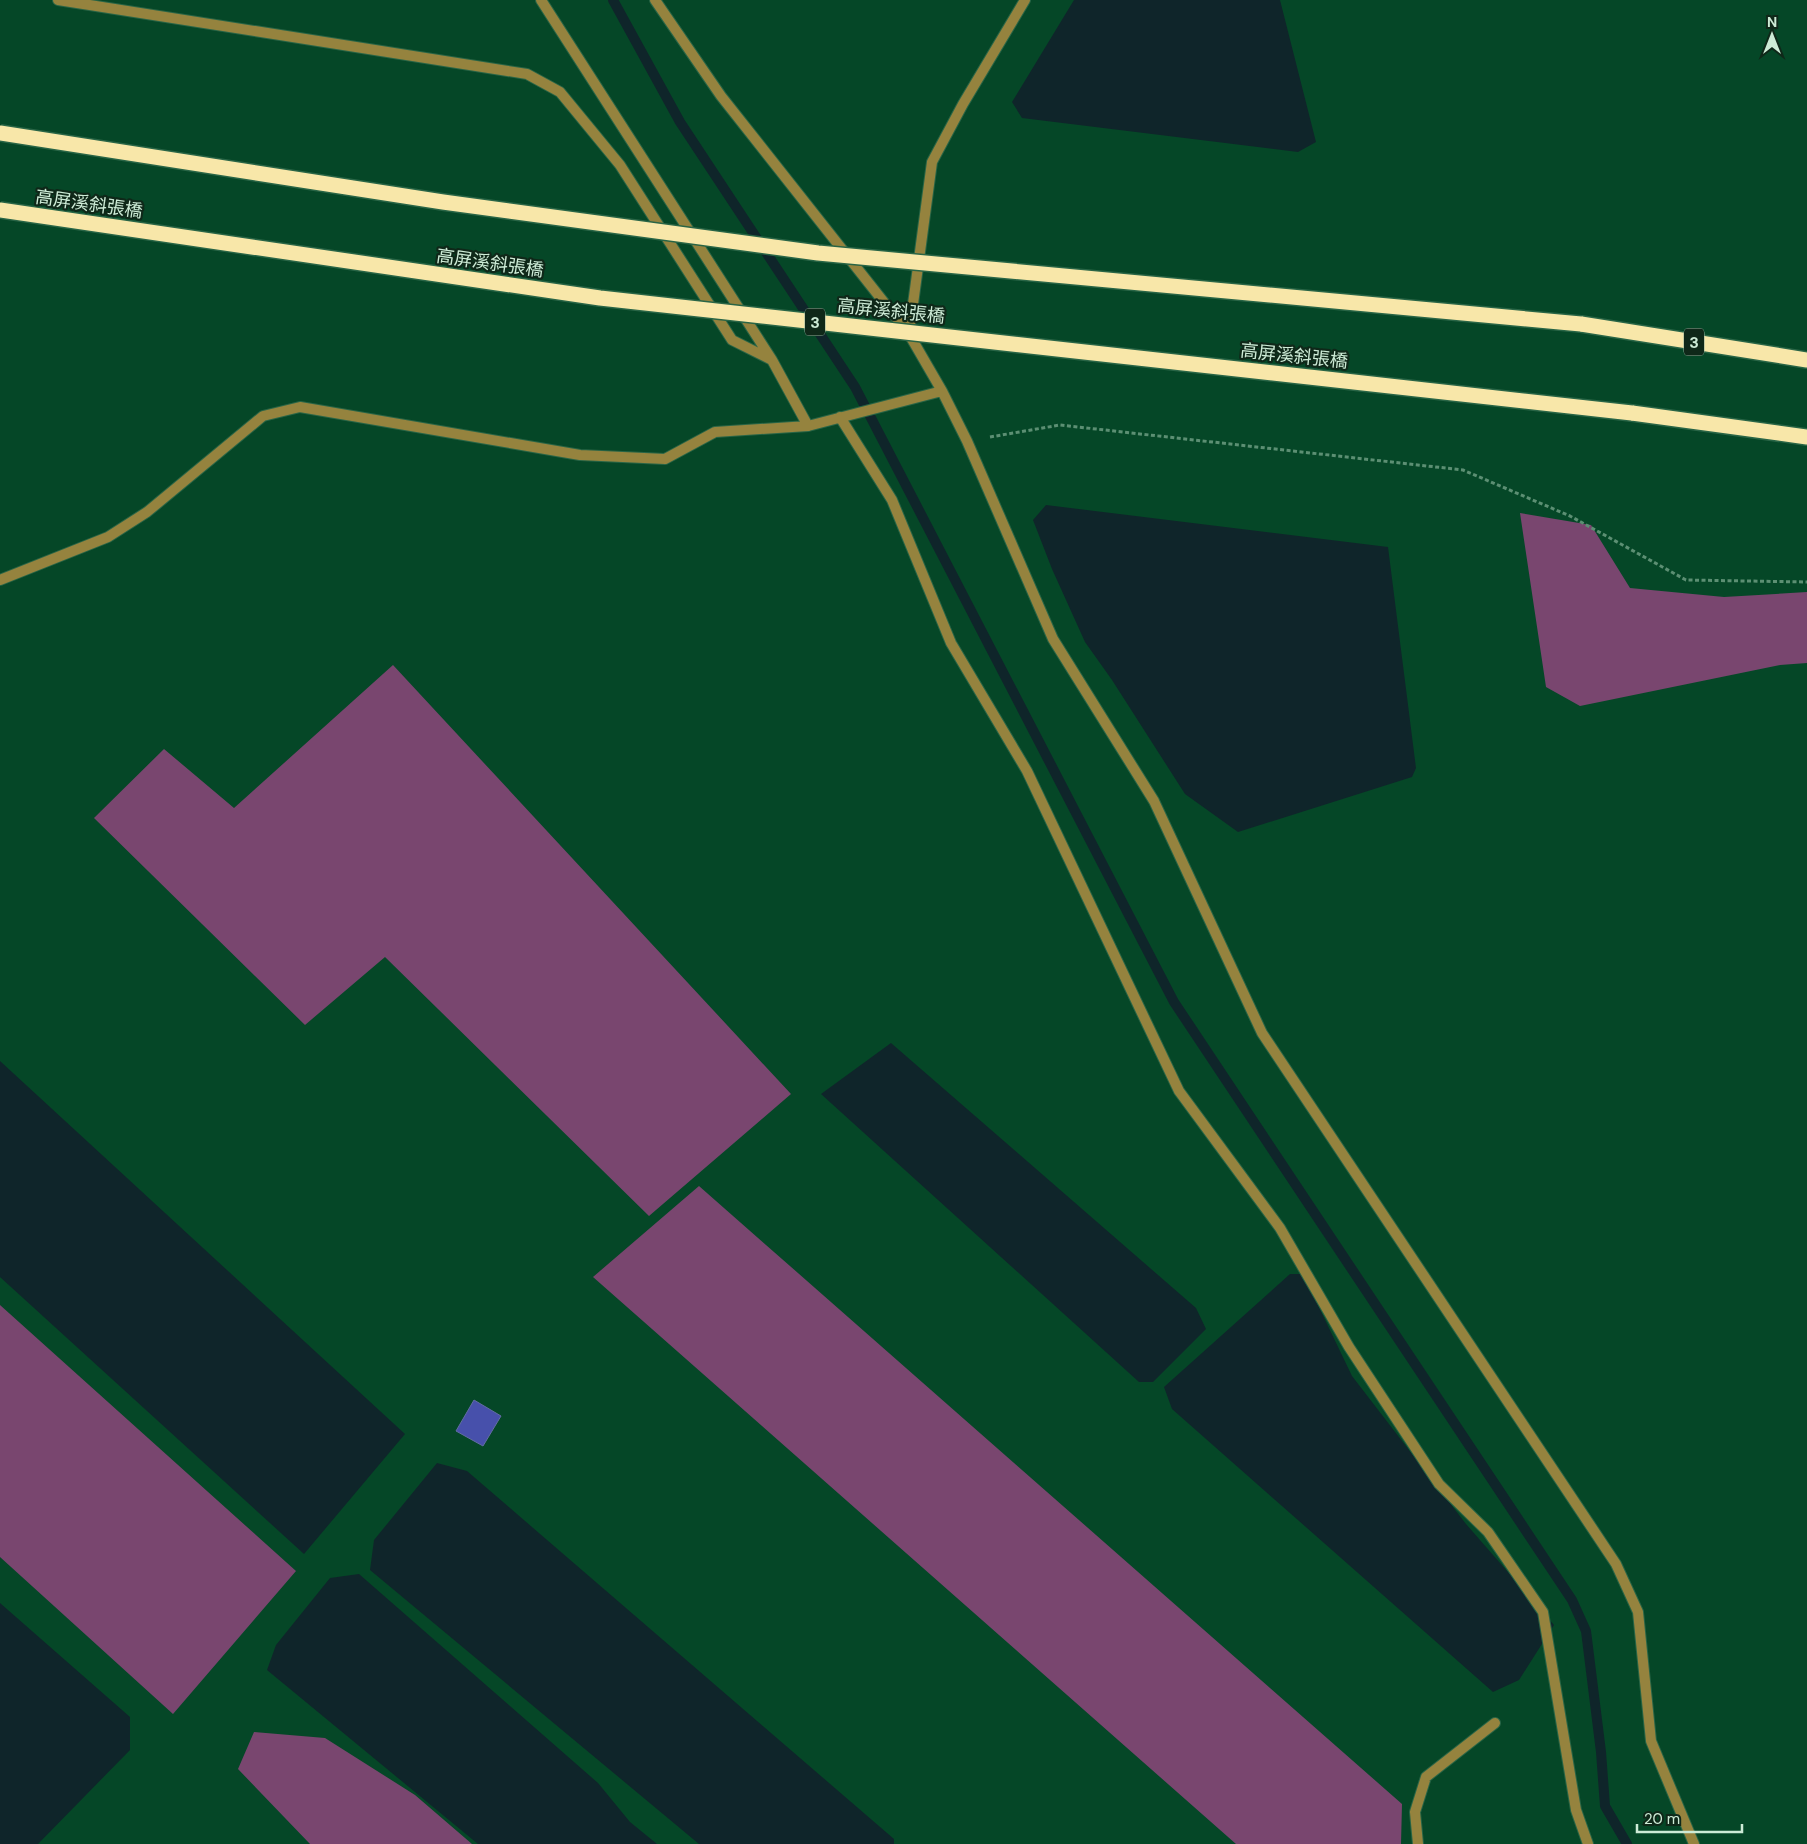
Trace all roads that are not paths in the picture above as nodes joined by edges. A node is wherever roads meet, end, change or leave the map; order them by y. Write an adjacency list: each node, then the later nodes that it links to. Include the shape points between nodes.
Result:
1 (58, 0): 8 (lane, via 527,74 560,92 620,164 732,340)
2 (541, 0): 8 (lane)
3 (655, 0): 7 (lane, via 721,96)
4 (1025, 0): 7 (lane, via 932,162)
5 (0, 133): 9 (highway, 3, bridge, via 444,202 818,253 1582,324)
6 (0, 210): 13 (highway, 高屏溪斜張橋 / 3, bridge, via 600,298 1632,413)
7 (909, 334): 10 (lane)
8 (772, 360): 12 (lane)
9 (1807, 360)
10 (942, 391): 11 (lane); 18 (lane, via 1053,640 1154,801 1262,1033 1616,1564 1638,1612 1651,1741)
11 (844, 415): 12 (lane); 17 (lane, via 892,500 950,643 1027,771 1179,1090 1280,1228 1349,1347 1439,1484 1488,1532 1542,1612 1576,1810)
12 (808, 426): 14 (lane, via 715,432 665,459 580,455 300,407 263,416 148,512 108,537)
13 (1807, 436)
14 (0, 580)
15 (1496, 1723): 16 (lane, via 1426,1777 1415,1812)
16 (1418, 1844)
17 (1588, 1844)
18 (1694, 1844)

